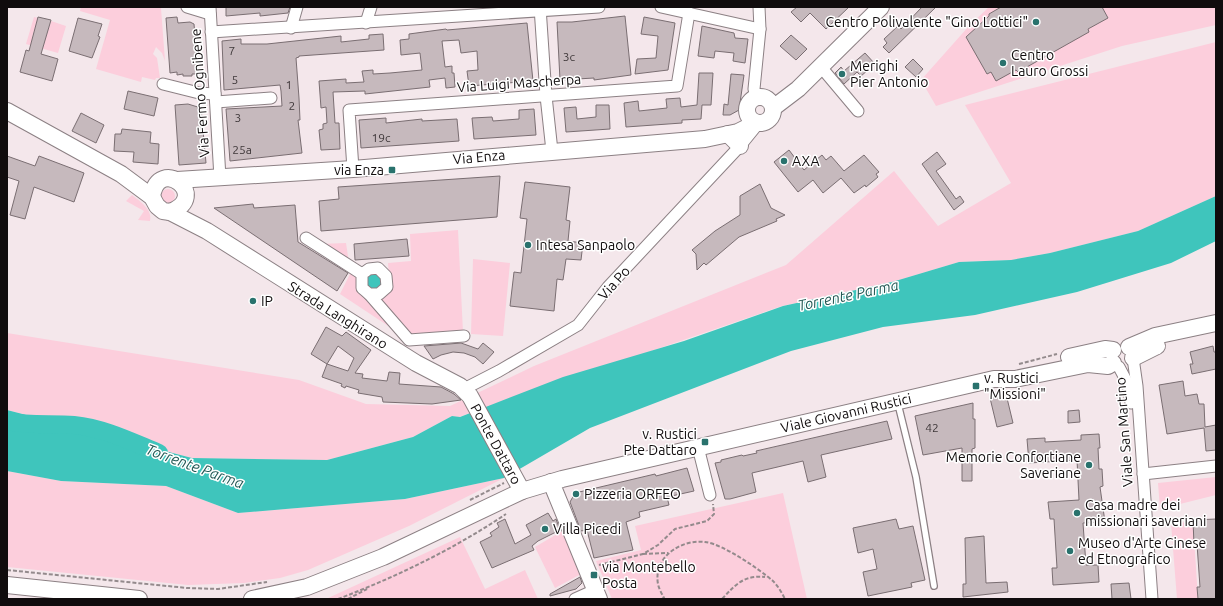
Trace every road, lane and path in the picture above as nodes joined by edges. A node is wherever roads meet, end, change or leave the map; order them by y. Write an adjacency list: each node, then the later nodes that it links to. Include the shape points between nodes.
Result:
1 (187, 7): 9 (street)
2 (297, 7): 13 (street)
3 (371, 7): 12 (street)
4 (599, 7): 8 (street)
5 (661, 7): 11 (street)
6 (759, 7): 14 (street)
7 (881, 7): 16 (street)
8 (540, 9): 10 (street); 18 (street)
9 (210, 10): 15 (street, Via Fermo Ognibene)
10 (448, 12): 12 (street)
11 (689, 13): 14 (street); 18 (street, Via Luigi Mascherpa, via 677,86)
12 (366, 23): 13 (street)
13 (291, 28): 15 (street)
14 (760, 29): 21 (street, via 754,89)
15 (211, 32): 19 (street, Via Fermo Ognibene)
16 (821, 67): 21 (street, via 798,89); 22 (street)
17 (163, 84): 19 (street)
18 (546, 96): 26 (street); 27 (street, Via Luigi Mascherpa, via 349,110)
19 (215, 98): 20 (street); 29 (street, Via Fermo Ognibene)
20 (271, 98)
21 (766, 102): 24 (street, Via Po, via 770,119); 24 (street, Via Po, via 752,99 747,106)
22 (858, 111)
23 (7, 112): 28 (street, Strada Langhirano)
24 (754, 120): 25 (street, Via Po)
25 (736, 137): 26 (street, Via Enza); 44 (street, Via Po, via 578,325)
26 (552, 151): 27 (street, Via Enza)
27 (353, 169): 29 (street, Via Enza)
28 (121, 174): 31 (street, Strada Langhirano); 32 (street, Strada Langhirano)
29 (220, 178): 30 (street, Via Enza); 33 (street, Via Enza)
30 (177, 180): 31 (street, Strada Langhirano, via 167,178); 33 (street, Strada Langhirano, via 183,186)
31 (159, 181): 32 (street)
32 (152, 197): 34 (street, Strada Langhirano, via 157,206 163,211)
33 (185, 198): 34 (street, via 180,208); 35 (street, Strada Langhirano)
34 (170, 212): 35 (street, Strada Langhirano)
35 (206, 231): 44 (street, Strada Langhirano, via 416,363)
36 (306, 238): 37 (street)
37 (362, 274): 38 (street, via 362,288); 38 (street, via 369,269 378,268 386,276 387,287 379,294)
38 (369, 294): 41 (street, via 409,340)
39 (1216, 323): 42 (street, Viale Giovanni Rustici, via 1155,336)
40 (1216, 332): 42 (street, Viale Giovanni Rustici)
41 (464, 336)
42 (1131, 352): 43 (street, Viale Giovanni Rustici, via 1128,366); 48 (street, Viale San Martino)
43 (1115, 360): 45 (street, Viale Giovanni Rustici, via 1108,366 1088,364 1015,378 994,379); 71 (street, Viale San Martino, via 1130,391)
44 (467, 392): 50 (street, Ponte Dattaro)
45 (897, 401): 46 (street, Viale Giovanni Rustici); 61 (lane, via 916,477)
46 (698, 448): 49 (street, Viale Giovanni Rustici); 51 (street)
47 (1216, 466): 48 (street)
48 (1143, 474): 72 (street, Viale San Martino)
49 (551, 482): 50 (street, Viale Giovanni Rustici); 62 (street)
50 (512, 490): 52 (path); 59 (path, via 475,533); 64 (street, Viale Giovanni Rustici, via 383,557 308,588)
51 (710, 495): 54 (path, via 714,514 711,519 675,529 658,545)
52 (469, 501)
53 (668, 553): 54 (path); 57 (path, via 683,544 705,542 727,550); 68 (path, via 659,566 658,584)
54 (643, 554): 55 (path)
55 (596, 566)
56 (7, 570): 58 (path, via 188,588 218,588)
57 (766, 577): 69 (path, via 752,576 742,581); 70 (path, via 774,582)
58 (271, 581)
59 (377, 584): 65 (path); 66 (path)
60 (7, 585): 63 (street)
61 (934, 586)
62 (597, 595): 67 (street)
63 (139, 599)
64 (252, 599)
65 (338, 599)
66 (348, 599)
67 (576, 599)
68 (663, 599)
69 (722, 599)
70 (785, 599)
71 (1145, 599)
72 (1152, 599)

